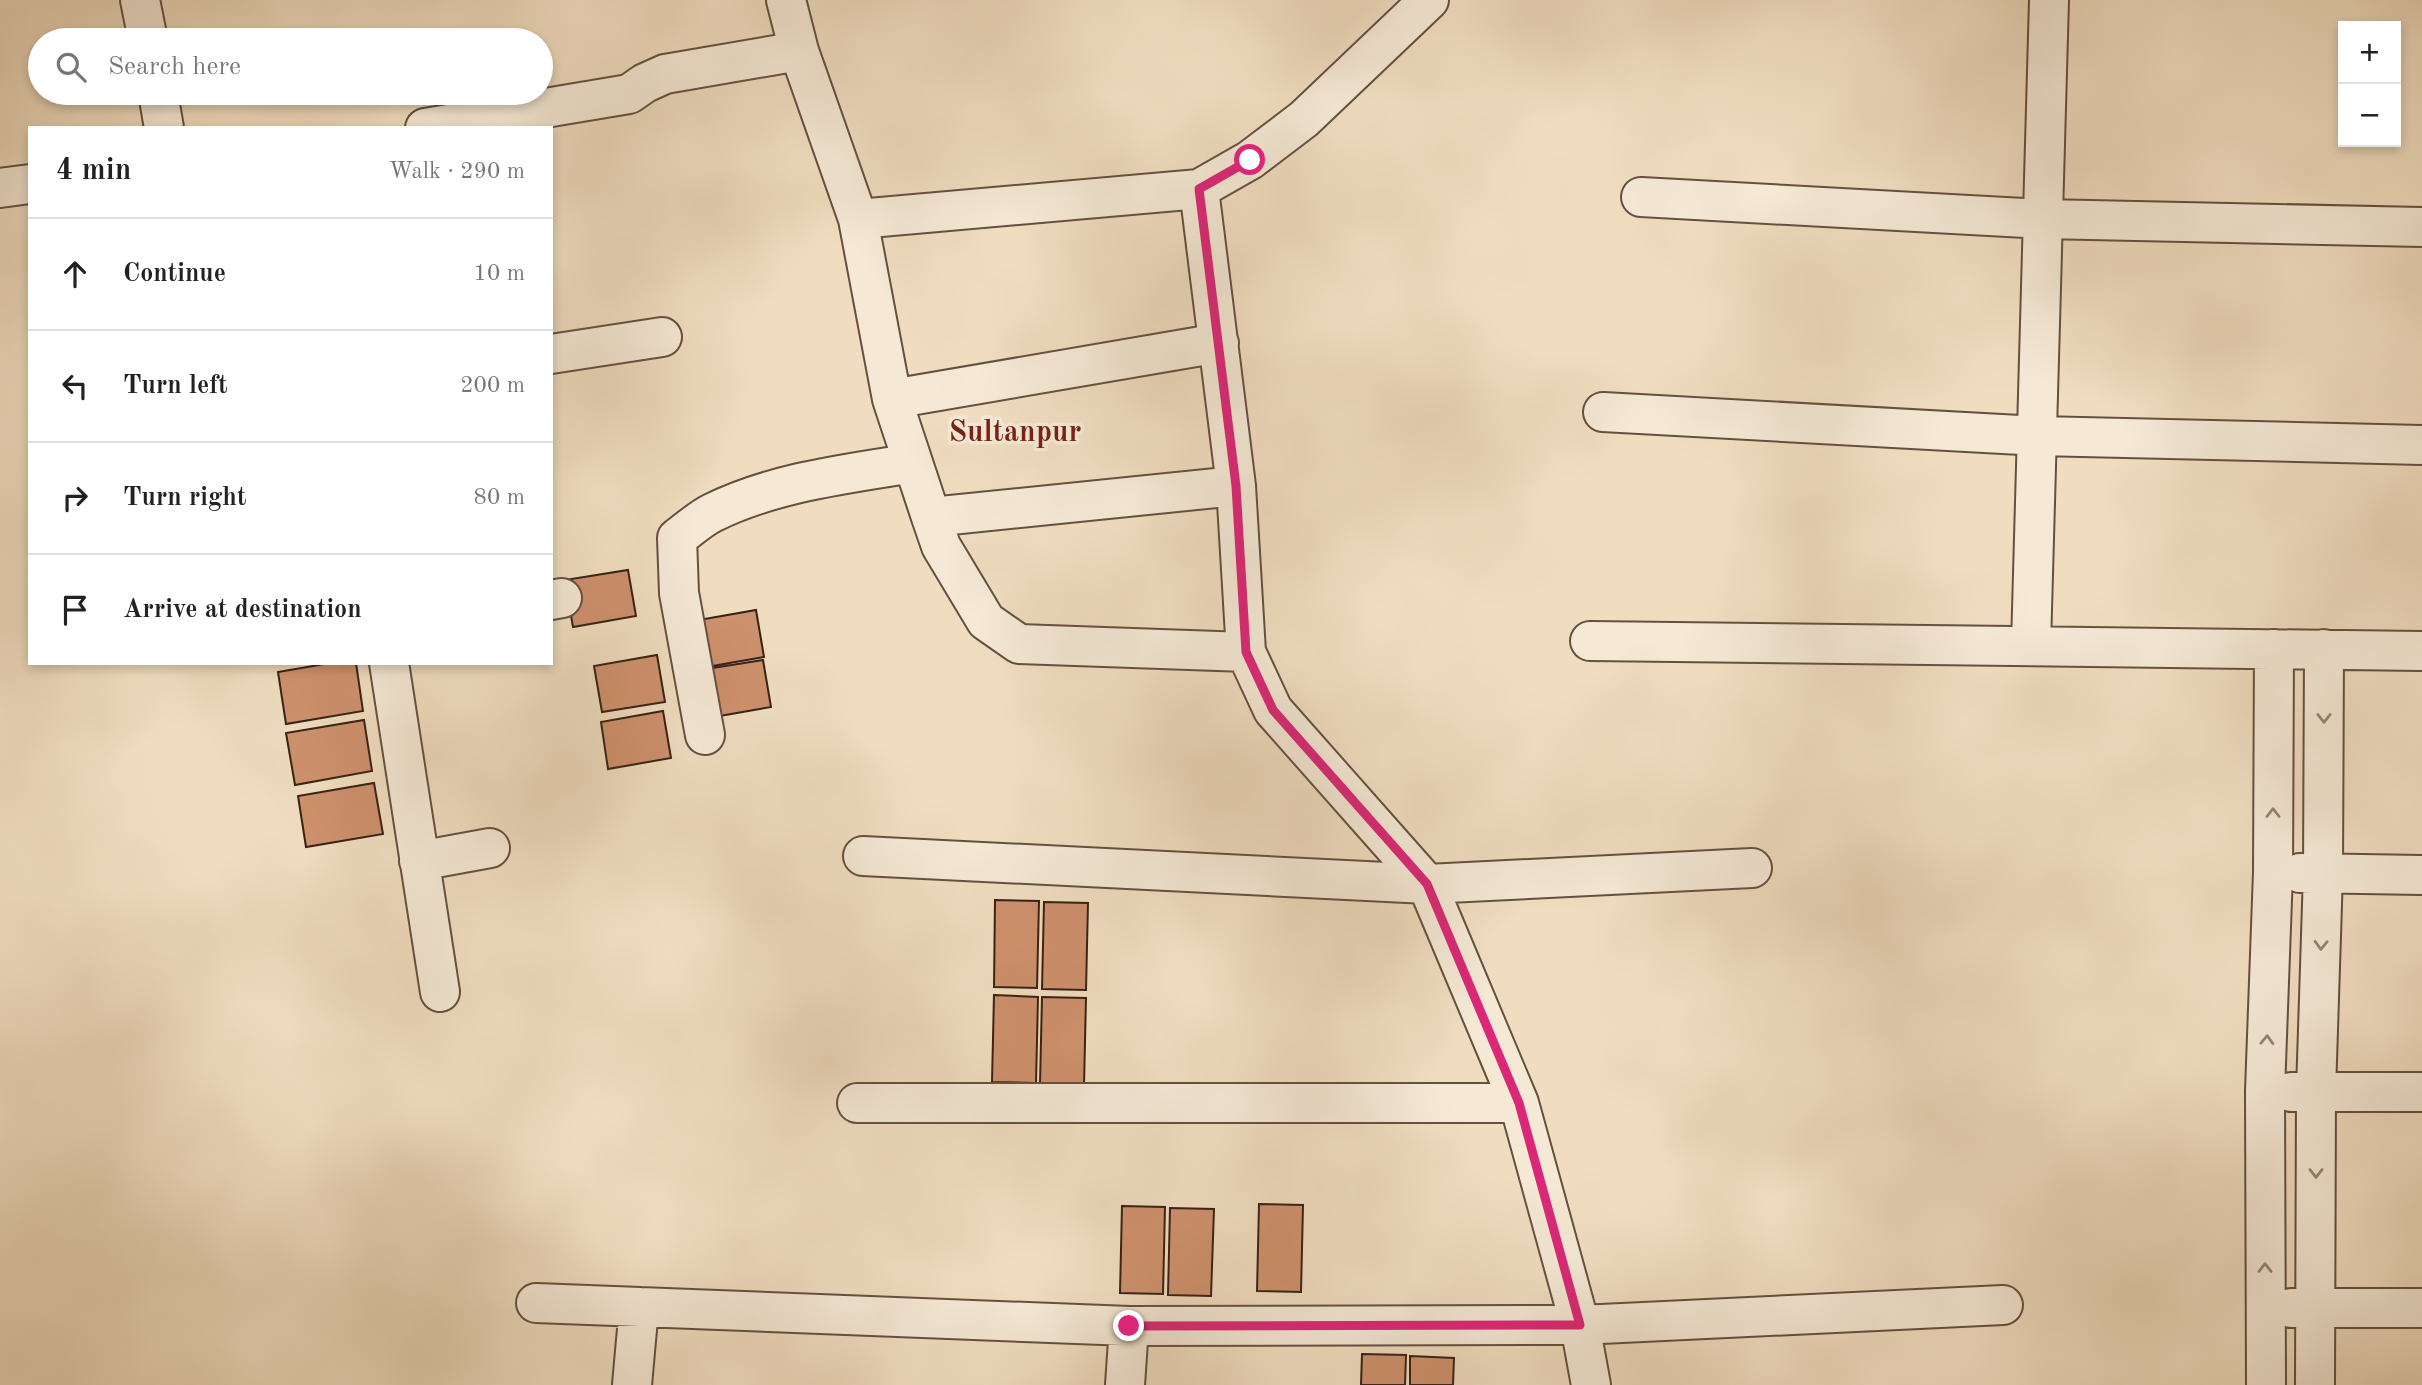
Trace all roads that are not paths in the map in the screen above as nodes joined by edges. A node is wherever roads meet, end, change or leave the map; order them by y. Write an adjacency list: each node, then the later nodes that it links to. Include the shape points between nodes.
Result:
1 (140, 0): 5 (street)
2 (786, 0): 6 (street)
3 (1429, 0): 12 (street, via 1304,119 1250,160)
4 (2049, 0): 15 (street)
5 (146, 28)
6 (799, 51): 9 (street, via 665,74 629,94); 14 (street)
7 (160, 105): 8 (street)
8 (164, 126)
9 (437, 126)
10 (28, 184): 11 (street)
11 (0, 188)
12 (1199, 189): 14 (street); 18 (street)
13 (1641, 197): 15 (street)
14 (858, 219): 20 (street)
15 (2043, 219): 16 (street); 22 (street)
16 (2422, 227)
17 (663, 337): 19 (street)
18 (1219, 343): 20 (street); 25 (street)
19 (553, 354)
20 (892, 399): 24 (street)
21 (1603, 412): 22 (street)
22 (2038, 436): 23 (street); 28 (street)
23 (2422, 445)
24 (913, 463): 26 (street); 34 (street, via 811,479 754,497 710,514 677,538 679,593)
25 (1236, 486): 26 (street); 32 (street)
26 (931, 517): 32 (street, via 941,546 986,621 1019,644)
27 (1590, 640): 28 (street)
28 (2031, 646): 29 (street)
29 (2274, 649): 30 (street); 39 (street, one-way to 29)
30 (2324, 649): 31 (street); 40 (street, one-way to 40)
31 (2422, 651)
32 (1246, 652): 42 (street, via 1273,710)
33 (389, 665): 37 (street)
34 (705, 735)
35 (490, 848): 37 (street)
36 (863, 856): 42 (street)
37 (419, 861): 43 (street)
38 (1752, 868): 42 (street)
39 (2273, 872): 40 (street); 44 (street, one-way to 39)
40 (2323, 873): 41 (street); 45 (street, one-way to 45)
41 (2422, 875)
42 (1427, 884): 48 (street)
43 (440, 992)
44 (2265, 1091): 45 (street); 54 (street, one-way to 44)
45 (2316, 1092): 46 (street); 52 (street, one-way to 52)
46 (2422, 1092)
47 (857, 1103): 48 (street)
48 (1519, 1103): 55 (street)
49 (537, 1303): 51 (street)
50 (2003, 1305): 55 (street)
51 (639, 1307): 56 (street); 57 (street)
52 (2315, 1308): 53 (street); 54 (street); 61 (street)
53 (2422, 1308)
54 (2265, 1309): 60 (street)
55 (1580, 1325): 56 (street); 59 (street)
56 (1129, 1326): 58 (street)
57 (632, 1385)
58 (1125, 1385)
59 (1591, 1385)
60 (2266, 1385)
61 (2315, 1385)

